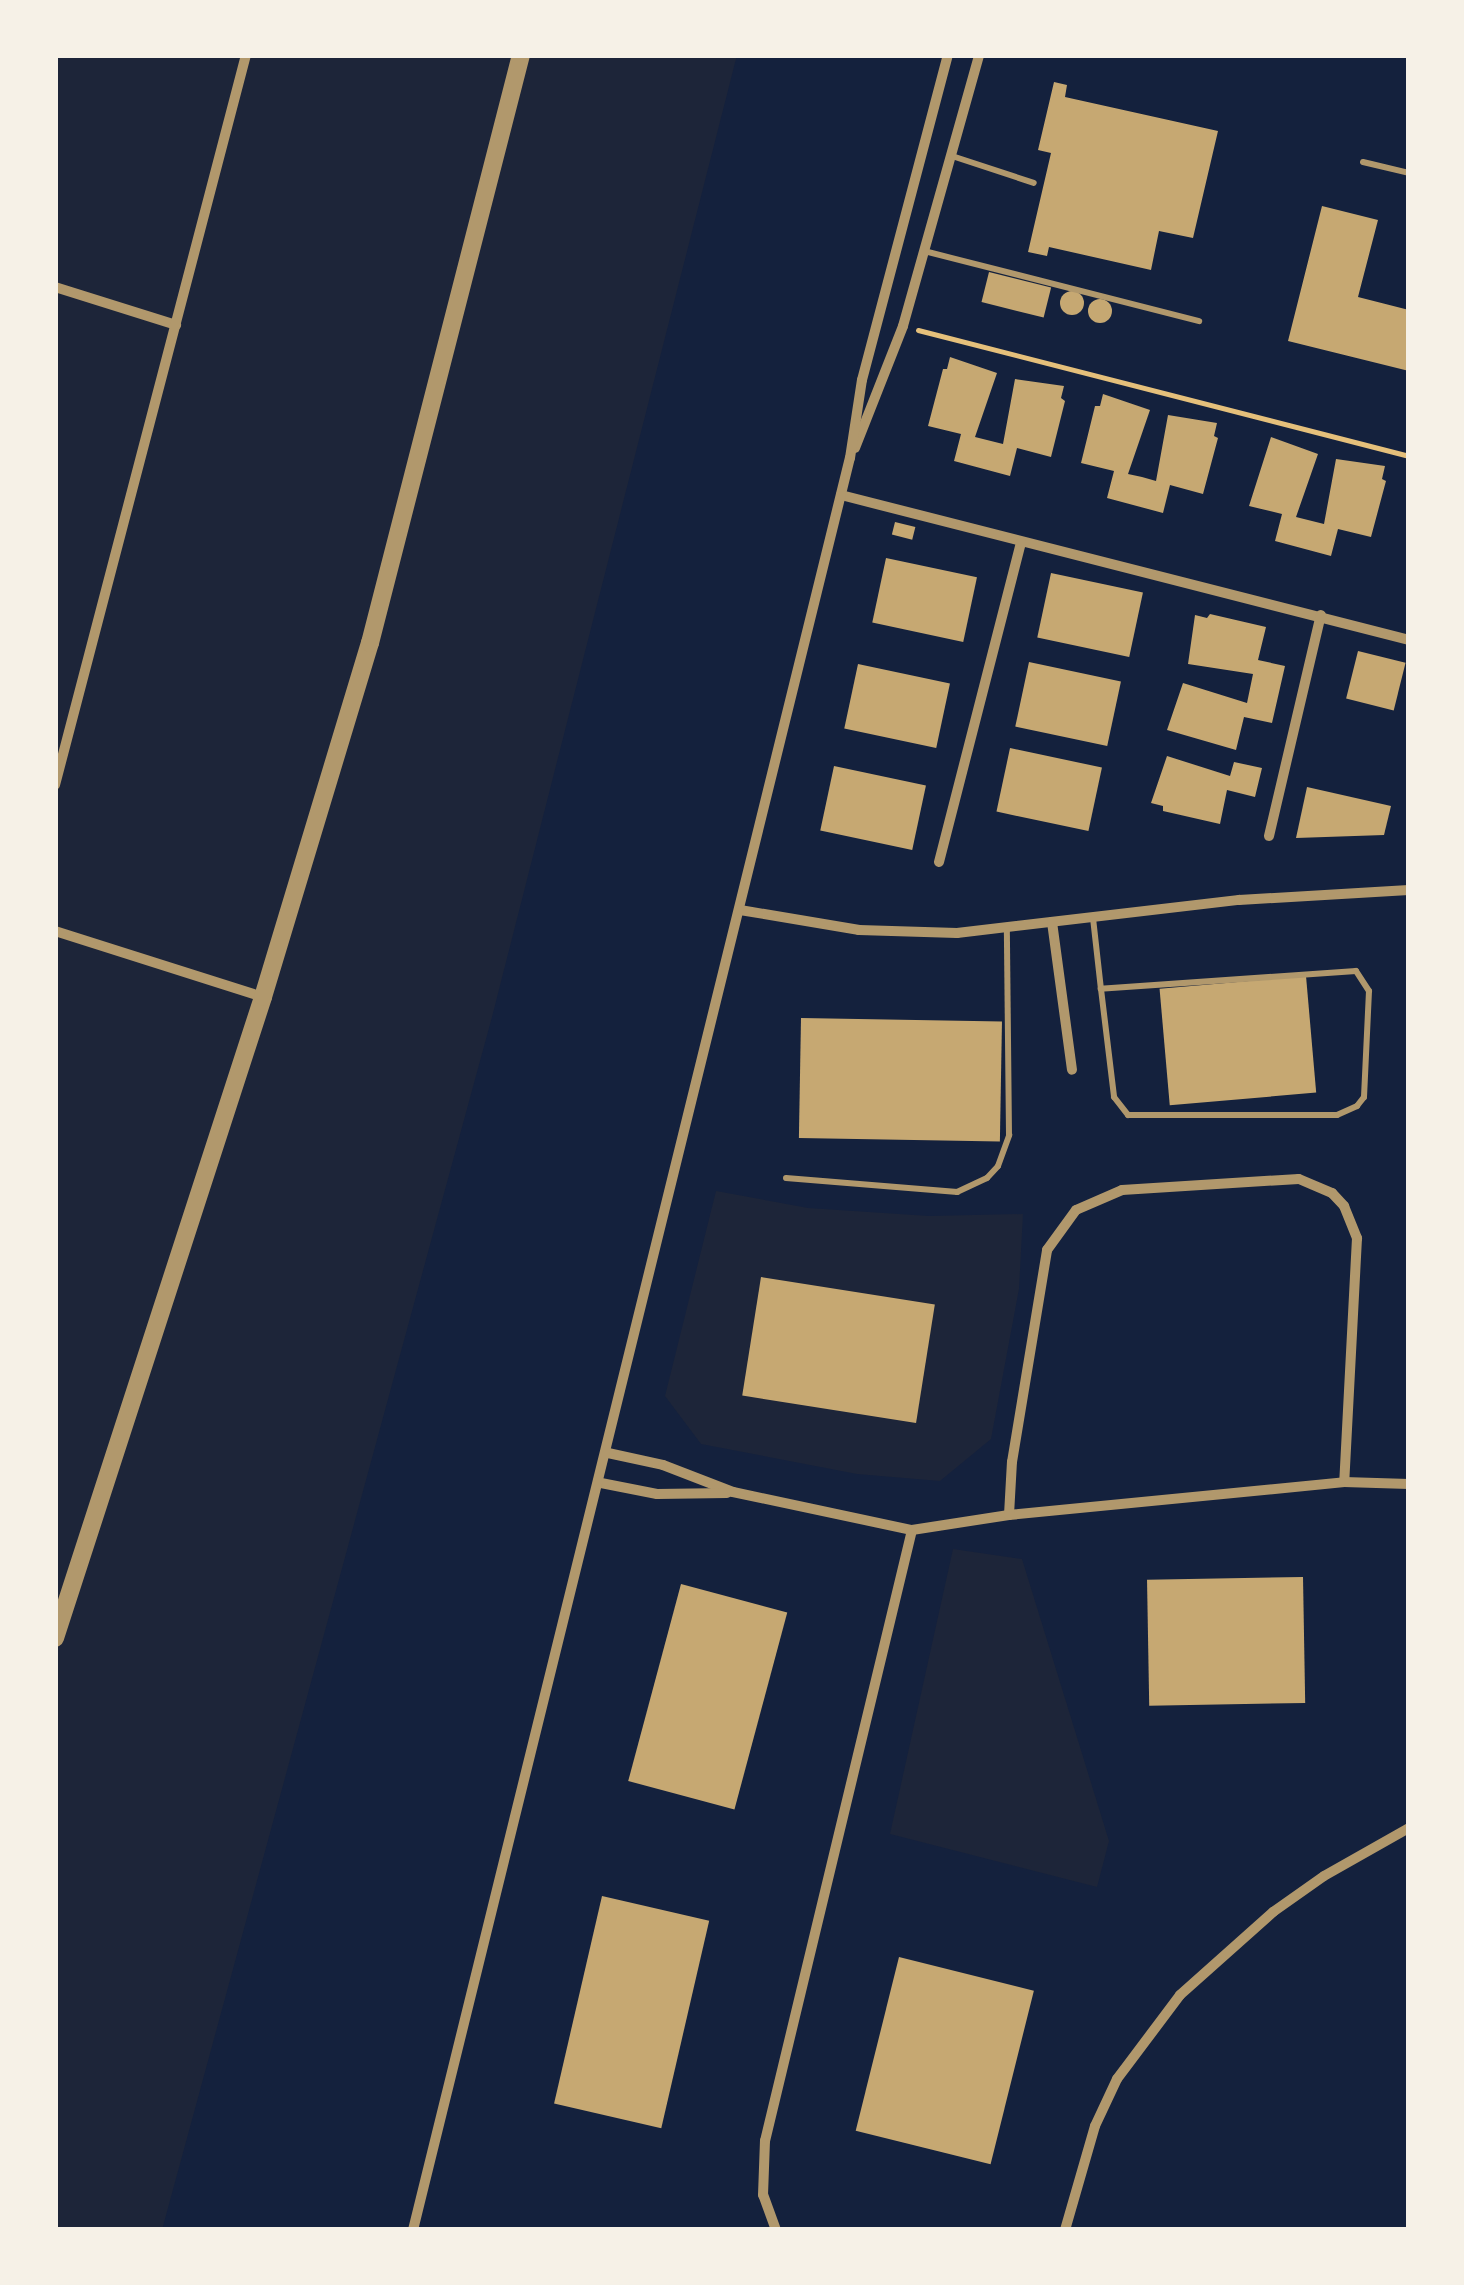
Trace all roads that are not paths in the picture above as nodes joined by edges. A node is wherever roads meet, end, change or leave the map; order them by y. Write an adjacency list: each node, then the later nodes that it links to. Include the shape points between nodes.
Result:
1 (246, 55): 12 (street)
2 (520, 55): 28 (street, via 370,643)
3 (948, 55): 13 (street, via 862,380)
4 (979, 55): 5 (street)
5 (952, 156): 8 (lane); 9 (street)
6 (1363, 162): 7 (lane)
7 (1409, 173)
8 (1034, 183)
9 (924, 251): 11 (lane); 13 (street, via 903,326)
10 (55, 287): 12 (street)
11 (1199, 321)
12 (176, 324): 18 (street)
13 (850, 458): 14 (street)
14 (841, 495): 15 (street); 22 (street)
15 (1020, 542): 16 (street); 20 (street)
16 (1321, 615): 17 (street); 19 (street)
17 (1409, 640)
18 (55, 785)
19 (1269, 836)
20 (939, 862)
21 (1409, 890): 23 (street)
22 (740, 910): 25 (street, via 908,934); 31 (street)
23 (1092, 918): 24 (street); 27 (lane)
24 (1052, 922): 25 (street); 29 (street)
25 (1007, 927): 30 (lane, via 1009,1135 998,1166 957,1192)
26 (55, 931): 28 (street)
27 (1101, 990): 27 (lane, via 1114,1098 1128,1115 1337,1115 1364,1097 1369,991 1356,971)
28 (262, 997): 38 (street)
29 (1072, 1070)
30 (786, 1178)
31 (608, 1453): 33 (street); 35 (street, via 663,1465)
32 (1344, 1482): 34 (street); 36 (street); 36 (street, via 1357,1238 1344,1206 1299,1179 1122,1190 1076,1210 1046,1250)
33 (600, 1483): 35 (street, via 658,1494); 40 (street)
34 (1409, 1484)
35 (732, 1492): 37 (street)
36 (1009, 1516): 37 (street)
37 (912, 1530): 41 (street, via 764,2141 763,2195)
38 (55, 1638)
39 (1409, 1828): 42 (street, via 1273,1912 1180,1995 1117,2079 1095,2126)
40 (414, 2230)
41 (776, 2230)
42 (1065, 2230)

